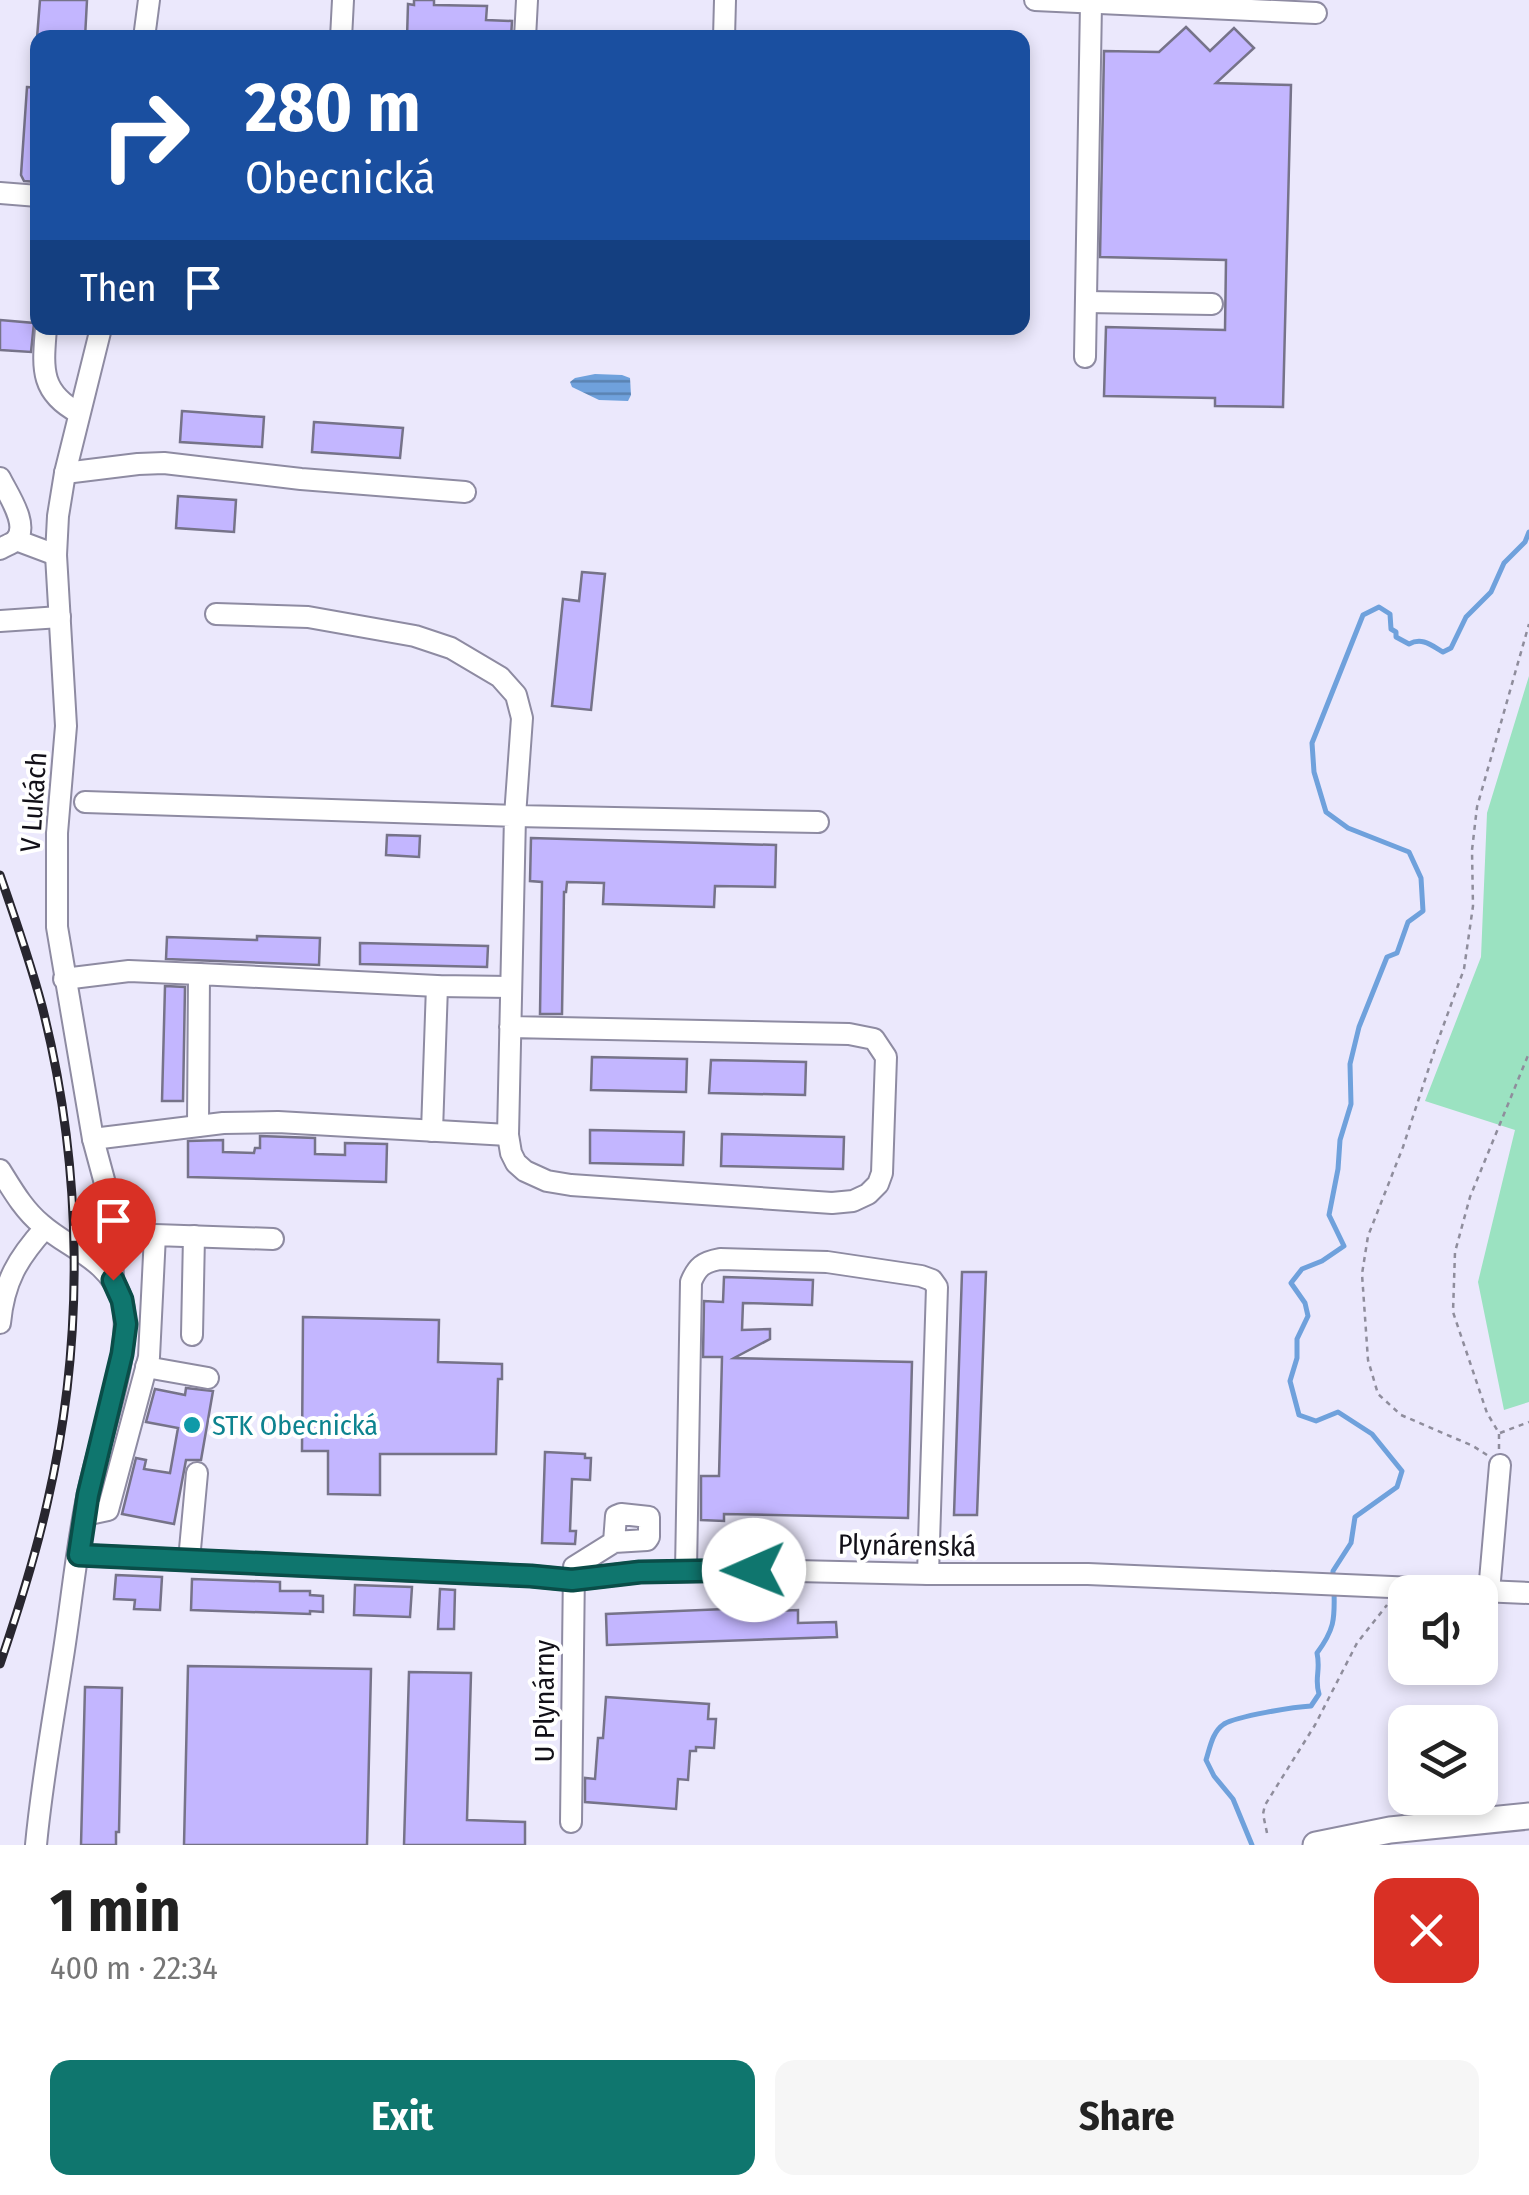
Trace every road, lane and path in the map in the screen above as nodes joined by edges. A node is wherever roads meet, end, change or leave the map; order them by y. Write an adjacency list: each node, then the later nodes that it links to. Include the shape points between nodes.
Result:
1 (149, 0): 10 (street)
2 (343, 0): 11 (street)
3 (526, 0): 12 (street)
4 (725, 0): 13 (street)
5 (1035, 0): 6 (street)
6 (1046, 0): 7 (street)
7 (1062, 1): 8 (street)
8 (1091, 2): 9 (street); 16 (street)
9 (1316, 12)
10 (145, 30)
11 (341, 30)
12 (525, 30)
13 (724, 30)
14 (0, 194): 15 (street)
15 (30, 196)
16 (1086, 302): 17 (street); 20 (street)
17 (1212, 304)
18 (45, 335): 21 (street, via 48,384)
19 (99, 335): 21 (street, V Lukách)
20 (1086, 358)
21 (80, 413): 22 (street, V Lukách)
22 (65, 472): 24 (street, via 164,463); 26 (street, V Lukách)
23 (0, 478): 25 (street, via 20,521 21,531)
24 (466, 492)
25 (8, 544): 26 (street)
26 (56, 555): 28 (street, V Lukách)
27 (216, 614): 32 (street, via 308,617 414,636 451,648 500,677 516,696 522,718)
28 (60, 618): 29 (street); 35 (street, V Lukách, via 66,726 56,928)
29 (0, 621)
30 (1529, 624): 55 (path, via 1477,807 1464,969 1368,1236 1362,1274 1368,1360 1378,1394 1401,1416 1473,1446)
31 (85, 802): 32 (street)
32 (514, 816): 33 (street); 37 (street)
33 (818, 822)
34 (199, 974): 35 (street, via 129,972); 36 (street); 40 (street)
35 (64, 980): 43 (street, V Lukách)
36 (436, 986): 37 (street); 41 (street)
37 (511, 987): 38 (street)
38 (510, 1026): 42 (street); 42 (street, via 849,1034 874,1039 886,1058 882,1173 868,1194 853,1201 547,1181 516,1163)
39 (1529, 1053): 54 (path, via 1470,1197 1455,1252 1453,1312 1486,1414)
40 (198, 1126): 41 (street, via 278,1122); 43 (street)
41 (432, 1131): 42 (street)
42 (508, 1135)
43 (92, 1139): 48 (street, V Lukách, via 110,1202)
44 (0, 1170): 45 (street)
45 (44, 1228): 48 (street); 49 (street, via 20,1256)
46 (194, 1236): 47 (street); 50 (street); 51 (street, via 156,1235)
47 (272, 1239)
48 (113, 1280): 57 (street, V Lukách, via 126,1324)
49 (0, 1322)
50 (192, 1335)
51 (146, 1367): 52 (street); 57 (street, via 108,1510)
52 (208, 1378)
53 (1529, 1422): 54 (path)
54 (1499, 1434): 55 (path)
55 (1500, 1465): 63 (street)
56 (197, 1473): 60 (street)
57 (85, 1515): 59 (street, V Lukách)
58 (614, 1542): 64 (street, via 574,1567)
59 (79, 1555): 60 (street, Plynárenská); 72 (street, V Lukách)
60 (189, 1560): 64 (street, Plynárenská)
61 (686, 1571): 62 (street, Plynárenská); 62 (street, via 691,1282 696,1268 720,1259 827,1262 921,1276 937,1287); 64 (street, Plynárenská)
62 (928, 1574): 65 (street, Plynárenská)
63 (1490, 1575)
64 (572, 1580): 70 (street, U Plynárny)
65 (1388, 1588)
66 (1498, 1592): 67 (street)
67 (1529, 1593)
68 (1388, 1602): 71 (path, via 1356,1644 1265,1805)
69 (1529, 1816): 73 (main road)
70 (571, 1822)
71 (1267, 1833)
72 (36, 1845)
73 (1316, 1845)

